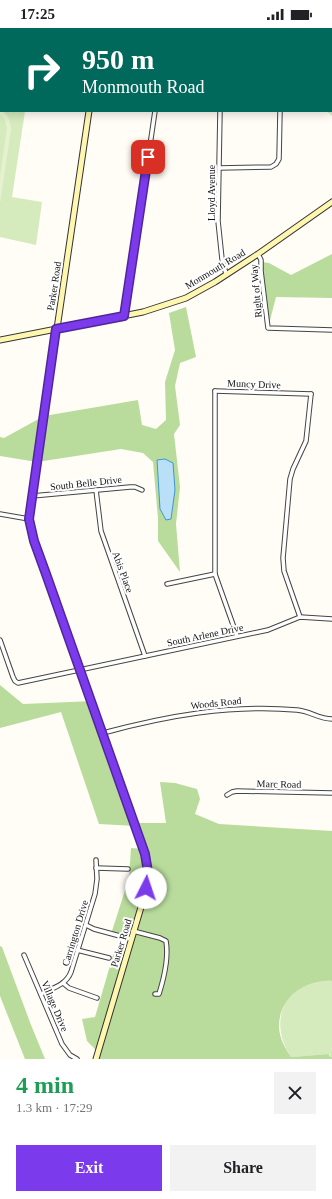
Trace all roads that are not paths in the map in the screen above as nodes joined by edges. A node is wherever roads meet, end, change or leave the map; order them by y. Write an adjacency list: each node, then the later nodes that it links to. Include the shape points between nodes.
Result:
1 (2, 28): 2 (street)
2 (6, 28)
3 (89, 112): 12 (street, Parker Road)
4 (155, 112): 11 (street)
5 (220, 112): 7 (street, Lloyd Avenue)
6 (280, 112): 7 (street, via 279,159 276,164 271,167)
7 (219, 168): 10 (street, Lloyd Avenue, via 219,233)
8 (332, 202): 9 (street, Monmouth Road)
9 (258, 254): 10 (street, Monmouth Road); 13 (street, Right of Way, via 261,260 268,328)
10 (226, 274): 11 (street, Monmouth Road, via 186,298)
11 (124, 316): 12 (street, Monmouth Road)
12 (56, 329): 14 (street, Monmouth Road); 21 (street, Parker Road)
13 (332, 330)
14 (0, 340)
15 (212, 387): 16 (street)
16 (216, 391): 18 (street, Muncy Drive); 24 (street, Muncy Drive)
17 (315, 391): 18 (street)
18 (311, 394): 26 (street, via 306,441 290,479 283,558 284,571)
19 (96, 490): 20 (street, South Belle Drive, via 130,486); 21 (street, South Belle Drive); 30 (street, Abis Place, via 101,532)
20 (142, 490)
21 (32, 496): 23 (street, Parker Road)
22 (0, 514): 23 (street)
23 (29, 519): 31 (street, Parker Road, via 34,541)
24 (215, 574): 25 (street); 28 (street, Muncy Drive)
25 (167, 584)
26 (300, 617): 27 (street, South Arlene Drive); 28 (street, South Arlene Drive, via 268,630)
27 (332, 619)
28 (237, 636): 30 (street, South Arlene Drive)
29 (0, 640): 31 (street, South Arlene Drive, via 17,683)
30 (145, 656): 31 (street, South Arlene Drive)
31 (80, 670): 33 (street, Parker Road)
32 (332, 719): 33 (street, Woods Road, via 297,710 235,708 199,712)
33 (103, 733): 40 (street, Parker Road, via 148,865 146,888)
34 (332, 793): 35 (street, Marc Road, via 237,791)
35 (227, 795)
36 (96, 860): 37 (street, Carrington Drive)
37 (96, 868): 38 (street); 39 (street, Carrington Drive, via 95,894)
38 (128, 869)
39 (86, 925): 41 (street); 42 (street, Carrington Drive)
40 (133, 931): 41 (street, Parker Road); 47 (street, via 166,941 163,983 160,994)
41 (131, 939): 50 (street, Parker Road)
42 (78, 950): 44 (street); 45 (street, Carrington Drive, via 68,979)
43 (24, 954): 46 (street, Village Drive)
44 (109, 958)
45 (63, 983): 46 (street); 48 (street, via 69,988)
46 (41, 994): 49 (street, Village Drive, via 62,1044 70,1055)
47 (155, 994)
48 (97, 998)
49 (78, 1059)
50 (96, 1059)

